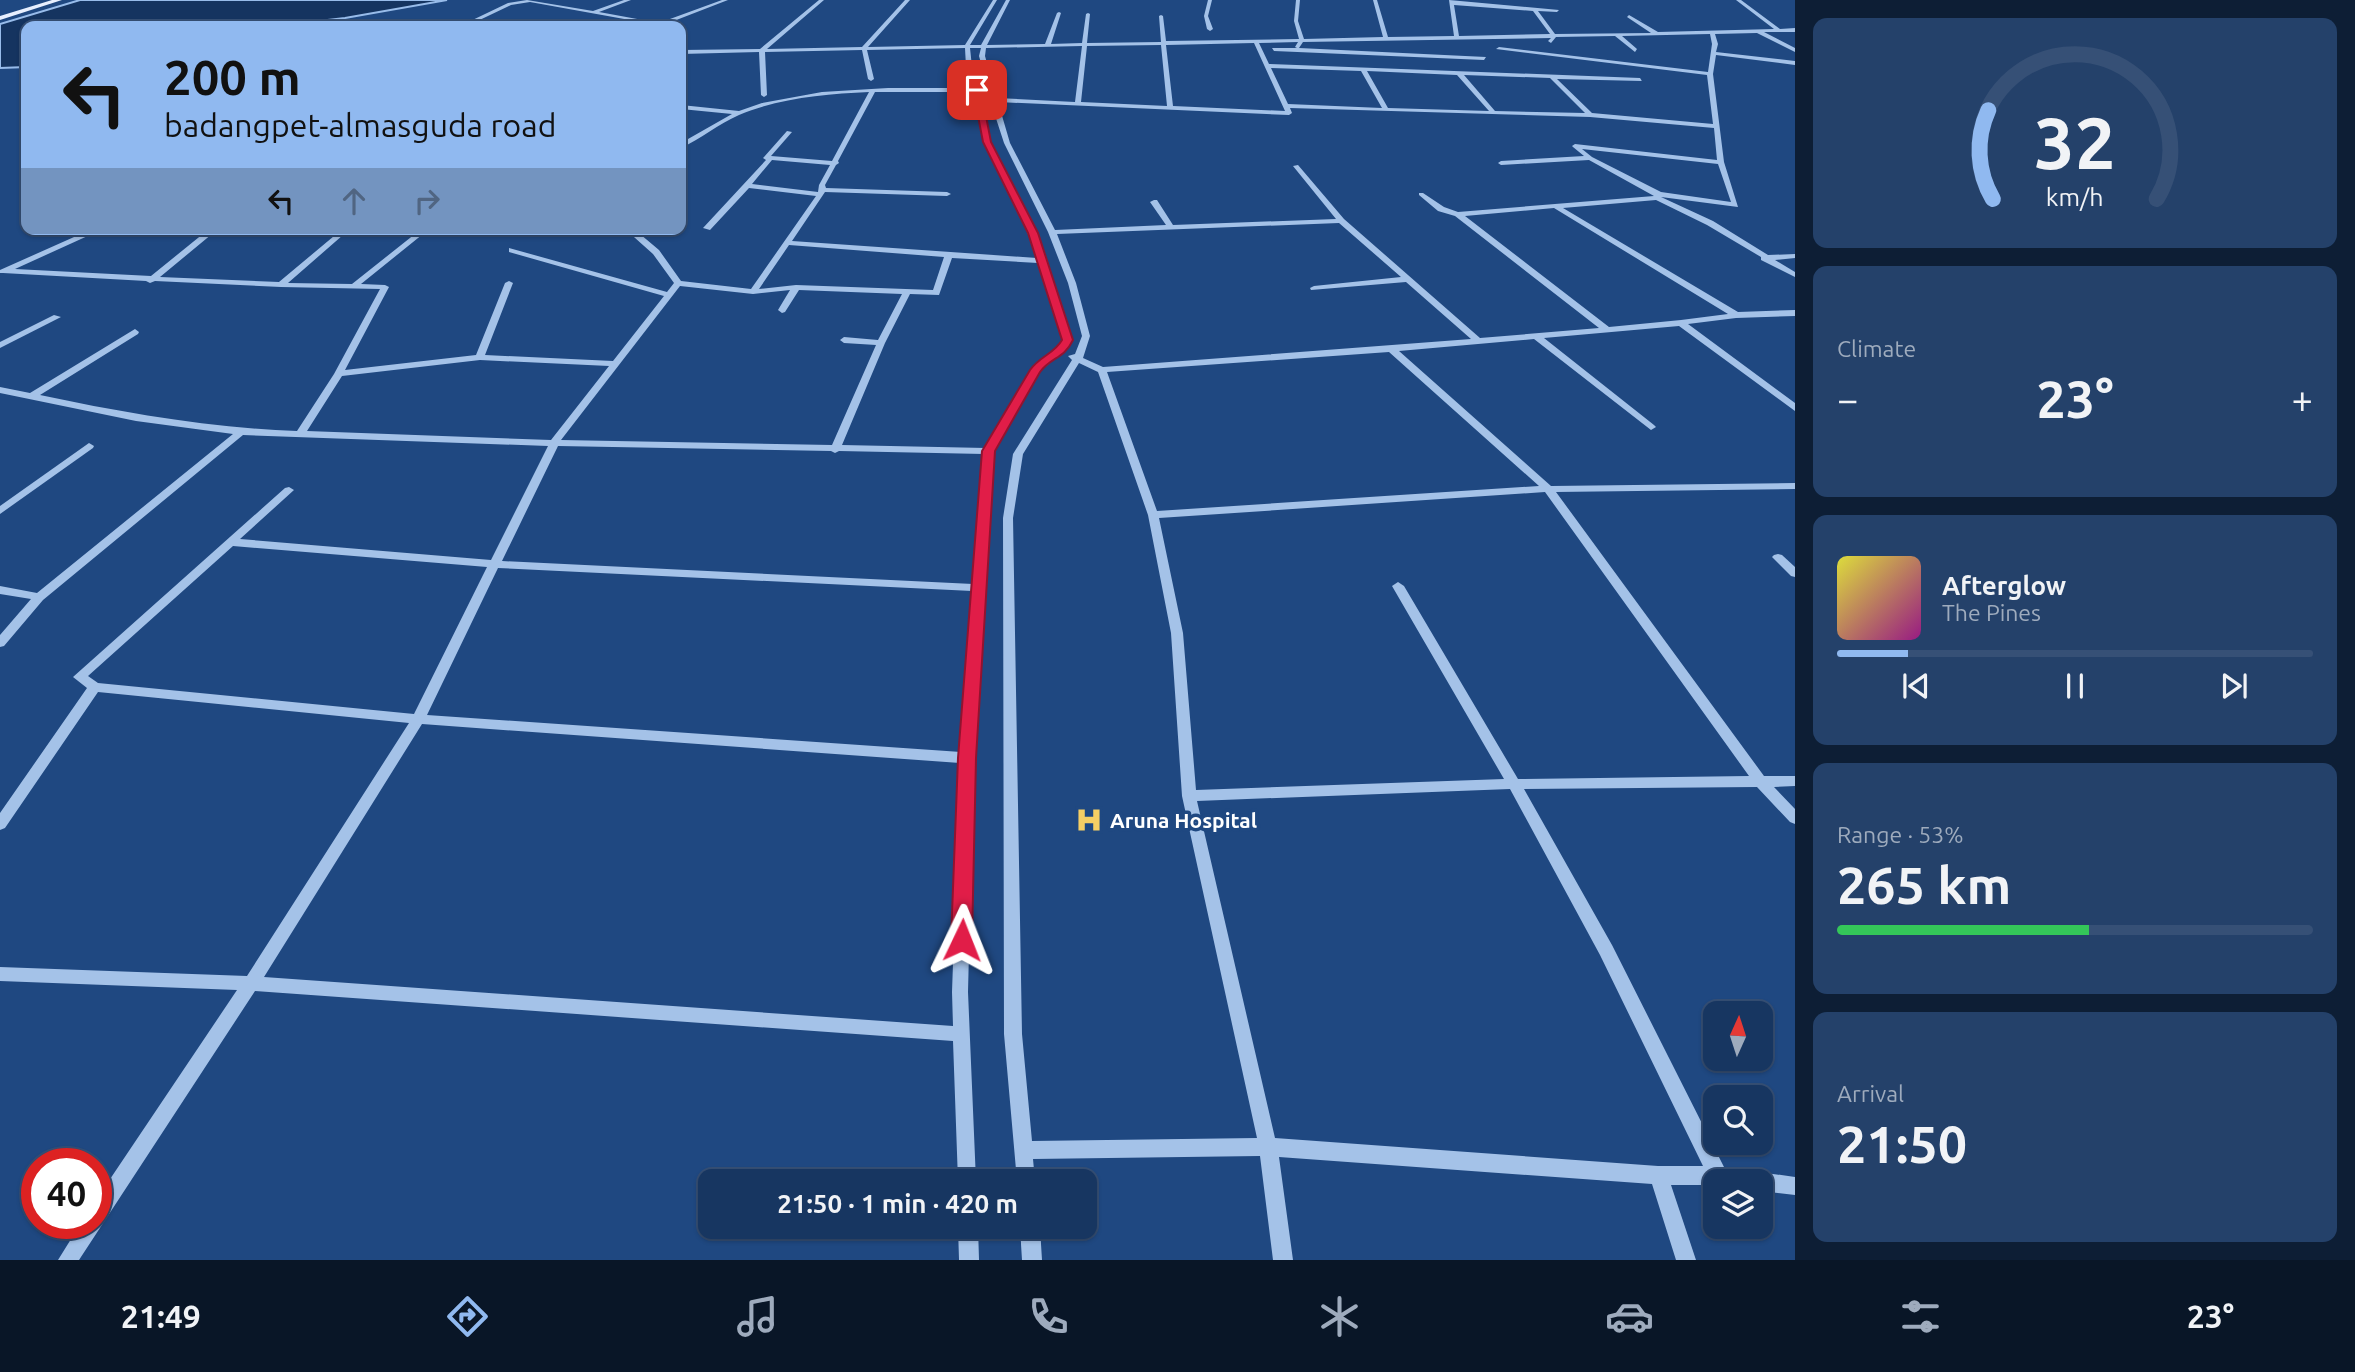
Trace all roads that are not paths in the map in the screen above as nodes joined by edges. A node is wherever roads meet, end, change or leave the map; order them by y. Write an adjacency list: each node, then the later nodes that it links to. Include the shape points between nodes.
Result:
1 (35, 0): 18 (main road)
2 (59, 0): 26 (main road)
3 (629, 0): 21 (street)
4 (715, 0): 14 (street)
5 (822, 0): 50 (street)
6 (908, 0): 47 (street)
7 (995, 0): 46 (street)
8 (1008, 0): 44 (street)
9 (1210, 0): 30 (street, via 1206,16)
10 (1298, 0): 40 (street, via 1296,21)
11 (1375, 0): 39 (street)
12 (1620, 0): 16 (street)
13 (1738, 0): 31 (street)
14 (724, 1): 29 (street)
15 (1450, 1): 19 (street); 38 (street)
16 (1649, 1): 17 (street)
17 (1657, 9)
18 (0, 10)
19 (1535, 10): 20 (street); 37 (street)
20 (1557, 11)
21 (594, 12): 27 (street, via 519,2); 28 (street)
22 (1059, 13): 42 (street)
23 (1088, 14): 43 (street)
24 (1161, 16): 41 (street)
25 (1629, 16): 35 (street)
26 (0, 18)
27 (475, 21)
28 (644, 21)
29 (668, 21)
30 (1210, 29)
31 (1779, 30): 32 (street); 33 (street)
32 (1795, 30)
33 (1756, 31): 34 (street); 52 (street)
34 (1712, 32): 35 (street); 54 (street)
35 (1657, 34): 36 (street)
36 (1617, 35): 37 (street); 51 (street)
37 (1554, 36): 38 (street); 55 (street)
38 (1457, 38): 39 (street)
39 (1386, 39): 40 (street)
40 (1301, 40): 45 (street); 48 (street)
41 (1162, 42): 43 (street); 45 (street); 72 (street)
42 (1048, 44): 43 (street); 44 (street)
43 (1084, 44): 69 (street)
44 (984, 45): 46 (street); 68 (street, via 982,57)
45 (1258, 45): 48 (street); 58 (street)
46 (967, 46): 47 (street); 65 (street)
47 (864, 48): 50 (street); 63 (street)
48 (1297, 49): 56 (street)
49 (1499, 49): 55 (street)
50 (762, 50): 53 (street); 67 (street)
51 (1635, 50)
52 (1795, 50)
53 (686, 52)
54 (1713, 53): 57 (street); 61 (street)
55 (1541, 54): 61 (street)
56 (1483, 58)
57 (1795, 63)
58 (1269, 66): 59 (street); 70 (street)
59 (1363, 70): 60 (street); 73 (street)
60 (1458, 72): 62 (street); 75 (street)
61 (1710, 74): 77 (street)
62 (1550, 76): 64 (street); 76 (street)
63 (871, 79)
64 (1640, 80)
65 (977, 90): 66 (street); 108 (street, via 987,142)
66 (872, 91): 74 (street, via 823,94); 83 (street)
67 (764, 95)
68 (993, 100): 69 (street); 97 (street, via 1007,143)
69 (1078, 104): 72 (street)
70 (1286, 106): 72 (street, via 1289,113); 73 (street)
71 (686, 108): 74 (street)
72 (1170, 108)
73 (1386, 110): 75 (street)
74 (739, 113): 79 (street)
75 (1494, 113): 76 (street)
76 (1590, 115): 77 (street)
77 (1716, 126): 82 (street)
78 (789, 132): 80 (street, via 766,158)
79 (686, 143)
80 (771, 158): 83 (street); 86 (street)
81 (1590, 158): 82 (street, via 1575,146); 84 (street); 90 (street)
82 (1721, 162): 90 (street, via 1735,205)
83 (836, 163): 87 (street)
84 (1501, 163)
85 (1296, 166): 94 (street)
86 (747, 186): 87 (street); 96 (street)
87 (822, 192): 88 (street); 103 (street)
88 (947, 194)
89 (1420, 194): 93 (street)
90 (1658, 196): 92 (street); 107 (street)
91 (1154, 202): 95 (street)
92 (1555, 206): 93 (street); 123 (street)
93 (1458, 214): 126 (street)
94 (1341, 221): 95 (street); 111 (street)
95 (1170, 226): 97 (street)
96 (707, 228)
97 (1052, 232): 136 (street, via 1086,336)
98 (85, 235): 109 (street)
99 (207, 235): 112 (street)
100 (338, 235): 114 (street)
101 (416, 235): 115 (street)
102 (636, 235): 118 (street, via 656,252)
103 (786, 243): 105 (street); 119 (street)
104 (512, 250): 118 (street)
105 (948, 255): 108 (street); 120 (street, via 936,293)
106 (1795, 256): 107 (street)
107 (1764, 258): 110 (street)
108 (1044, 261): 134 (street, via 1067,340)
109 (2, 272): 112 (street)
110 (1795, 275)
111 (1409, 279): 117 (street); 130 (street)
112 (150, 281): 114 (street)
113 (509, 282): 135 (street)
114 (281, 285): 115 (street)
115 (353, 287): 139 (street, via 385,287)
116 (796, 287): 119 (street); 120 (street); 121 (street)
117 (1314, 288)
118 (673, 289): 119 (street); 137 (street)
119 (753, 292)
120 (907, 292): 131 (street)
121 (782, 310)
122 (1795, 313): 123 (street)
123 (1736, 315): 125 (street)
124 (57, 317): 132 (street)
125 (1681, 323): 126 (street); 142 (street)
126 (1605, 328): 128 (street)
127 (135, 332): 141 (street)
128 (1537, 337): 130 (street); 143 (street)
129 (844, 340): 131 (street)
130 (1477, 340): 133 (street)
131 (881, 344): 148 (street)
132 (0, 345)
133 (1391, 349): 138 (street); 151 (street)
134 (1061, 352): 136 (street); 149 (street, via 1042,361)
135 (480, 356): 137 (street); 139 (street)
136 (1079, 358): 138 (street); 177 (street, via 1018,454 1009,518 1013,1034)
137 (615, 364): 146 (street)
138 (1102, 370): 154 (street)
139 (339, 374): 145 (street)
140 (0, 390): 141 (street)
141 (34, 395): 144 (street, via 136,418)
142 (1795, 408)
143 (1651, 428)
144 (242, 432): 145 (street); 162 (street)
145 (300, 434): 146 (street)
146 (554, 443): 148 (street); 157 (street)
147 (89, 446): 153 (street)
148 (835, 450): 149 (street)
149 (989, 451): 160 (street)
150 (1795, 486): 151 (street)
151 (1548, 489): 154 (street); 168 (street)
152 (289, 490): 155 (street)
153 (0, 511)
154 (1153, 515): 170 (street, via 1177,633)
155 (231, 542): 157 (street); 164 (street, via 79,677)
156 (1778, 557): 158 (street)
157 (497, 564): 160 (street); 165 (street)
158 (1795, 572)
159 (1398, 586): 169 (street)
160 (978, 588): 166 (street)
161 (0, 590): 162 (street)
162 (39, 597): 163 (street)
163 (0, 643)
164 (95, 687): 165 (street); 172 (street)
165 (418, 719): 166 (street); 174 (street)
166 (967, 758): 175 (street)
167 (1795, 781): 168 (street)
168 (1761, 782): 169 (street); 171 (street)
169 (1514, 784): 170 (street); 180 (street, via 1606,950)
170 (1189, 796): 176 (street)
171 (1795, 818)
172 (0, 824)
173 (0, 974): 174 (street)
174 (251, 983): 175 (street); 185 (street)
175 (962, 1034): 178 (street)
176 (1268, 1147): 177 (street); 181 (street); 192 (street)
177 (1024, 1150): 179 (street)
178 (967, 1169)
179 (1025, 1169)
180 (1715, 1169)
181 (1658, 1175): 182 (street); 193 (street)
182 (1703, 1176)
183 (1773, 1184): 184 (street)
184 (1795, 1186)
185 (112, 1193)
186 (82, 1239): 189 (street)
187 (969, 1239): 190 (street)
188 (1031, 1239): 191 (street)
189 (68, 1260)
190 (970, 1260)
191 (1032, 1260)
192 (1283, 1260)
193 (1686, 1260)

